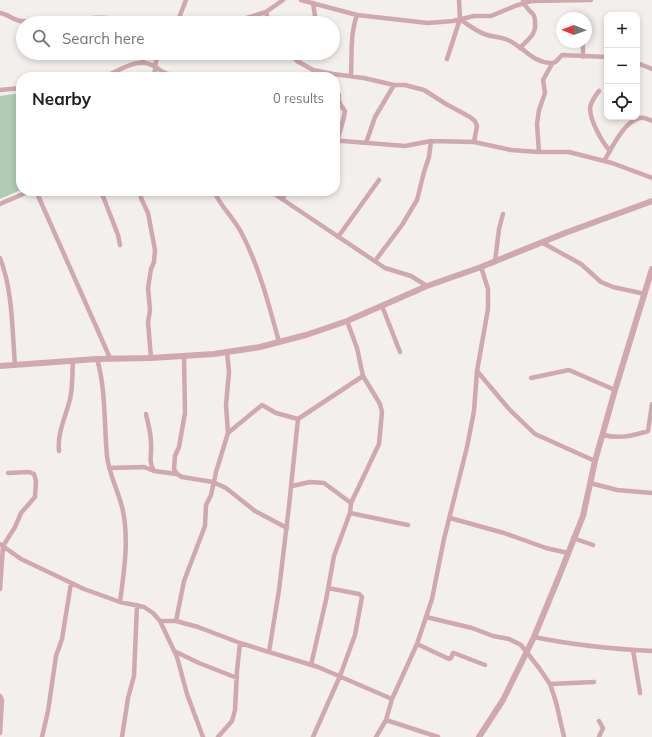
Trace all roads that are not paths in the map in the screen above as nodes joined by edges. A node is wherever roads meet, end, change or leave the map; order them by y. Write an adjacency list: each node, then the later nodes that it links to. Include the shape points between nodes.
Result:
1 (186, 0): 11 (street)
2 (283, 0): 8 (street)
3 (301, 0): 7 (street)
4 (459, 0): 15 (street)
5 (591, 0): 6 (street)
6 (523, 1): 15 (street, via 491,16); 17 (street, via 533,13 536,25 534,33)
7 (313, 3): 10 (street); 14 (street)
8 (266, 12): 12 (street); 13 (street)
9 (0, 13): 16 (street)
10 (357, 15): 15 (street, via 428,23); 35 (street, via 352,34)
11 (180, 16)
12 (253, 16)
13 (267, 16)
14 (315, 16)
15 (460, 19): 17 (street, via 484,34 508,40); 21 (street)
16 (16, 20)
17 (520, 48): 26 (street, via 530,57)
18 (583, 48): 19 (street)
19 (583, 57): 20 (street); 26 (street, via 562,55)
20 (604, 57)
21 (447, 59)
22 (142, 60): 25 (street)
23 (157, 60): 28 (street)
24 (296, 60): 33 (street)
25 (144, 63): 28 (street); 30 (street)
26 (552, 64): 48 (street, via 543,80 545,94 537,124)
27 (640, 64): 29 (street)
28 (156, 68): 31 (street); 32 (street)
29 (652, 69)
30 (116, 72)
31 (155, 72)
32 (162, 72)
33 (320, 72)
34 (340, 76): 35 (street)
35 (351, 76): 36 (street)
36 (394, 86): 45 (street, via 405,85 424,90 470,117 477,126); 46 (street, via 375,117)
37 (16, 88): 38 (street)
38 (0, 90)
39 (599, 91): 47 (street, via 590,108 602,142)
40 (340, 105): 42 (street, via 345,111)
41 (652, 120): 47 (street, via 642,118 631,121)
42 (340, 131)
43 (340, 141): 46 (street)
44 (431, 141): 45 (street); 46 (street, via 405,146); 67 (street, via 417,200)
45 (474, 142): 48 (street, via 504,149)
46 (366, 143)
47 (610, 151): 49 (street)
48 (539, 152): 49 (street, via 570,152)
49 (604, 161): 50 (street)
50 (652, 178)
51 (380, 180): 63 (street)
52 (18, 196): 61 (street)
53 (38, 196): 79 (street)
54 (103, 196): 65 (street)
55 (141, 196): 80 (street, via 148,213 155,250 148,288)
56 (216, 196): 75 (street, via 240,232 258,269)
57 (278, 196): 59 (street)
58 (284, 196): 59 (street)
59 (282, 199): 63 (street)
60 (652, 201): 64 (street)
61 (0, 204)
62 (503, 214): 68 (street)
63 (338, 237): 67 (street)
64 (541, 242): 68 (street); 72 (street, via 581,264 602,282)
65 (120, 245)
66 (0, 258): 83 (street, via 5,270)
67 (375, 262): 71 (street, via 411,276)
68 (495, 262): 69 (street)
69 (481, 267): 71 (street); 85 (street, via 488,289 488,309)
70 (652, 269): 72 (street)
71 (426, 286): 73 (street)
72 (645, 294): 88 (street)
73 (382, 306): 74 (street); 77 (street)
74 (346, 321): 75 (street); 86 (street, via 357,348)
75 (279, 342): 76 (street)
76 (227, 352): 78 (street); 92 (street)
77 (400, 352)
78 (184, 356): 80 (street); 99 (street, via 185,413 174,463)
79 (110, 358): 80 (street); 81 (street)
80 (151, 358)
81 (97, 359): 82 (street); 96 (street)
82 (73, 361): 83 (street); 94 (street, via 71,396 58,442)
83 (15, 365): 84 (street)
84 (0, 366)
85 (477, 371): 95 (street, via 509,409 535,434); 106 (street, via 474,411)
86 (362, 376): 91 (street); 104 (street, via 380,404 382,421 379,444)
87 (531, 378): 88 (street, via 569,370)
88 (615, 390): 93 (street)
89 (652, 404): 93 (street, via 648,431 627,437)
90 (146, 414): 97 (street, via 152,446 150,465)
91 (298, 418): 92 (street, via 276,413 262,405); 102 (street)
92 (228, 433): 100 (street)
93 (603, 435): 95 (street)
94 (59, 451)
95 (595, 461): 101 (street)
96 (109, 468): 97 (street, via 144,468); 116 (street, via 123,511 125,526 124,573)
97 (154, 471): 99 (street)
98 (8, 473): 110 (street, via 34,474 35,497 21,513)
99 (177, 474): 100 (street)
100 (214, 482): 108 (street, via 260,514); 119 (street, via 206,504 203,530 184,581)
101 (590, 483): 103 (street, via 617,490); 109 (street, via 583,516)
102 (292, 486): 104 (street, via 310,482 324,483); 108 (street)
103 (652, 493)
104 (351, 503): 105 (street)
105 (350, 513): 107 (street); 114 (street, via 334,556)
106 (450, 518): 112 (street); 118 (street)
107 (408, 525)
108 (287, 528): 127 (street)
109 (573, 538): 111 (street); 112 (street)
110 (2, 545): 113 (street, via 21,559); 115 (street)
111 (593, 545)
112 (568, 553): 121 (street)
113 (71, 583): 116 (street); 141 (street)
114 (328, 588): 129 (street); 131 (street, via 360,594 362,597 355,635)
115 (0, 589)
116 (120, 602): 117 (street)
117 (137, 606): 120 (street, via 153,613); 142 (street, via 134,676)
118 (426, 617): 123 (street); 128 (street, via 509,639 521,645)
119 (176, 621): 120 (street); 122 (street)
120 (160, 622): 125 (street)
121 (534, 637): 124 (street, via 568,644); 128 (street)
122 (240, 644): 127 (street); 132 (street)
123 (416, 644): 130 (street, via 449,659 454,653); 137 (street)
124 (633, 650): 126 (street); 135 (street)
125 (174, 651): 132 (street); 143 (street)
126 (652, 651)
127 (269, 652): 129 (street)
128 (526, 652): 134 (street); 148 (street, via 502,700)
129 (311, 665): 131 (street)
130 (485, 665)
131 (340, 676): 137 (street); 145 (street)
132 (237, 678): 144 (street, via 234,716)
133 (594, 682): 134 (street)
134 (550, 684): 149 (street)
135 (640, 693)
136 (0, 696): 140 (street)
137 (392, 699): 138 (street)
138 (386, 720): 146 (street); 147 (street)
139 (598, 721): 150 (street, via 603,728)
140 (0, 733)
141 (42, 737)
142 (122, 737)
143 (203, 737)
144 (218, 737)
145 (313, 737)
146 (376, 737)
147 (438, 737)
148 (479, 737)
149 (564, 737)
150 (599, 737)

